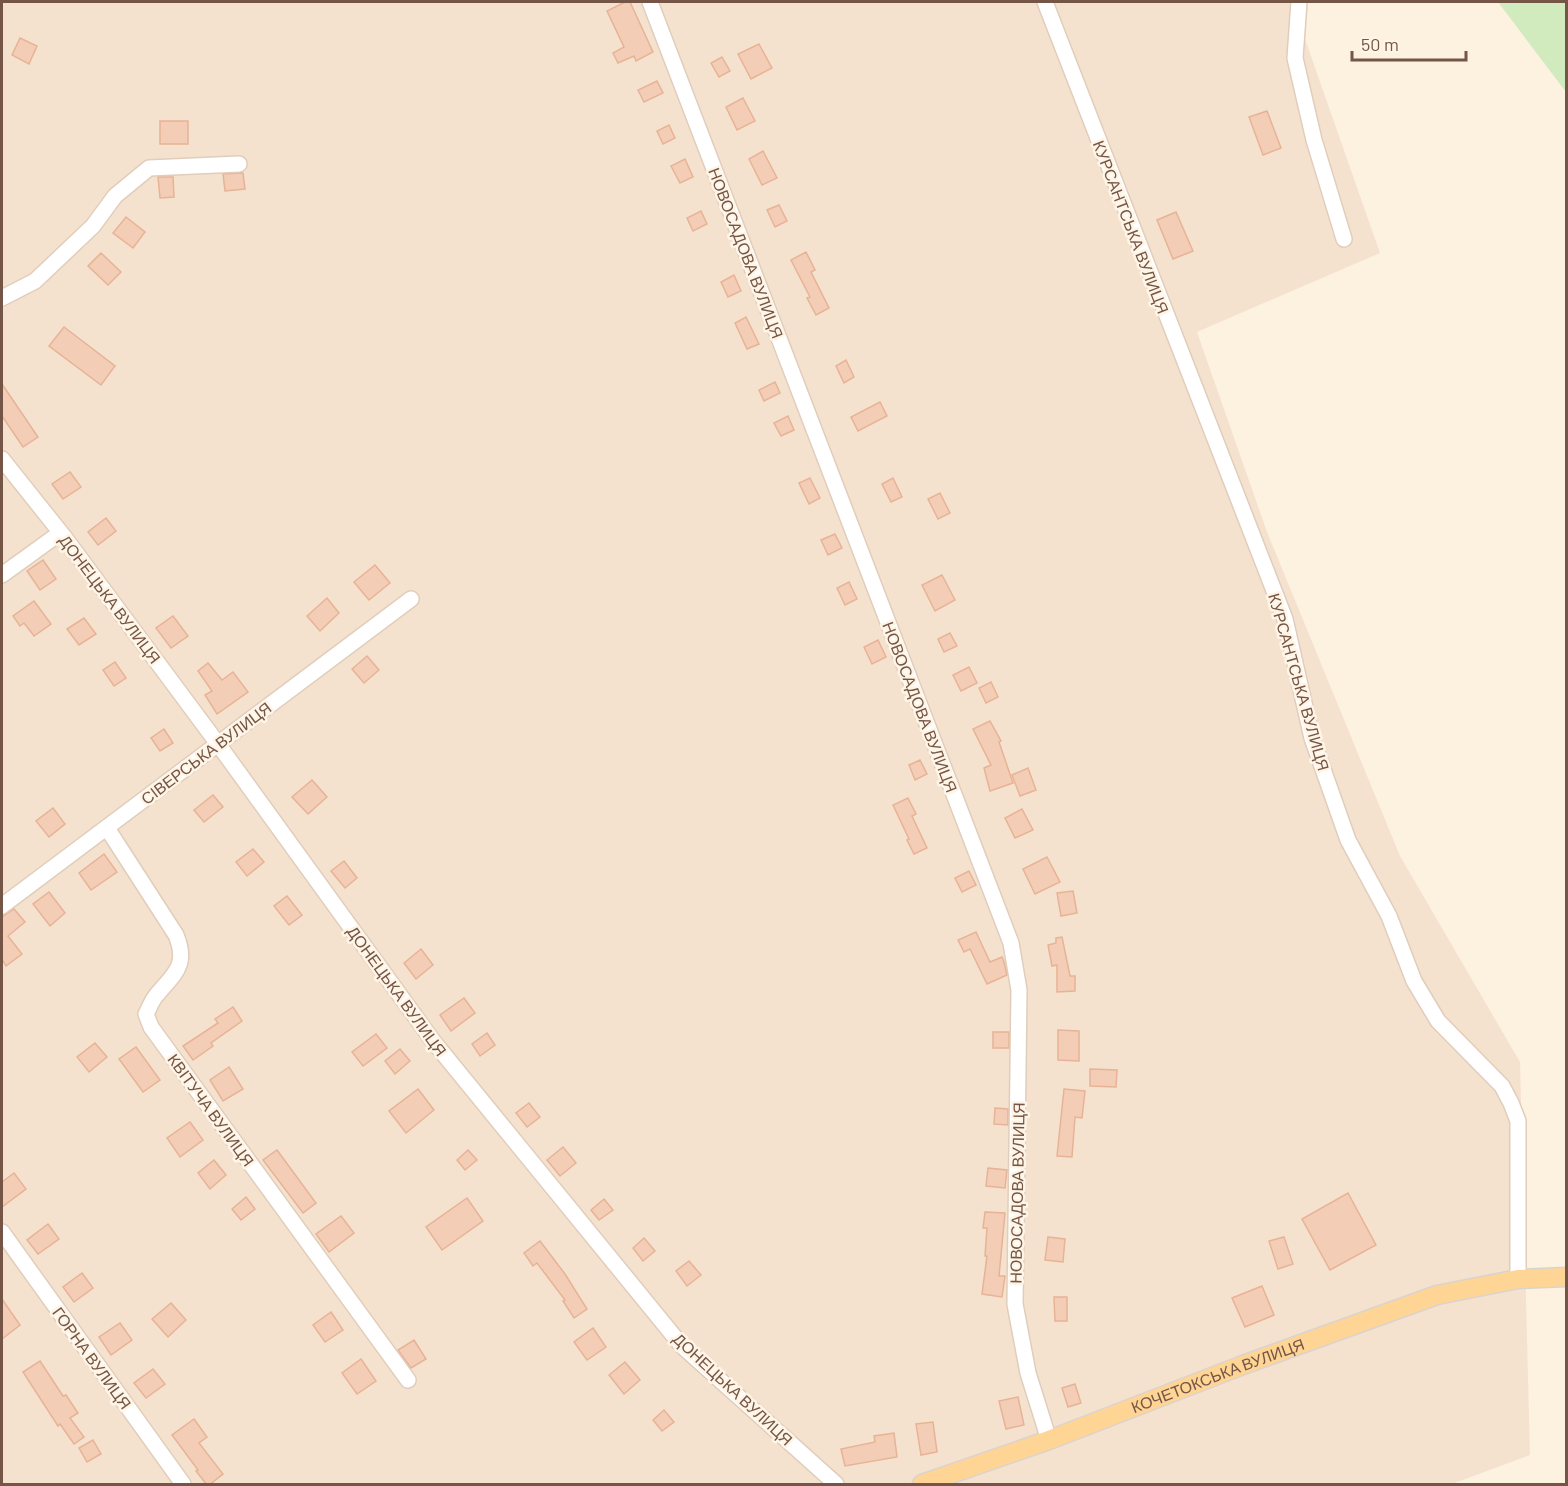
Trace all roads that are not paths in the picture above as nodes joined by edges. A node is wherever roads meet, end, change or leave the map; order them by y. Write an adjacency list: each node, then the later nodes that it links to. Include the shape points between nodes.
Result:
1 (650, 2): 18 (street, НОВОСАДОВА ВУЛИЦЯ, via 1011,943 1020,990 1015,1304 1028,1373)
2 (1048, 2): 16 (street, КУРСАНТСЬКА ВУЛИЦЯ, via 1285,620 1312,738 1348,840 1389,916 1414,981 1438,1021 1502,1086 1518,1121)
3 (1299, 2): 5 (street, via 1294,58)
4 (238, 164): 6 (street, via 149,168 115,196 93,226 35,281)
5 (1344, 239)
6 (2, 298)
7 (2, 459): 8 (street, ДОНЕЦЬКА ВУЛИЦЯ)
8 (60, 532): 9 (street); 11 (street, ДОНЕЦЬКА ВУЛИЦЯ)
9 (2, 575)
10 (411, 599): 11 (street, СІВЕРСЬКА ВУЛИЦЯ)
11 (218, 744): 12 (street, СІВЕРСЬКА ВУЛИЦЯ); 20 (street, ДОНЕЦЬКА ВУЛИЦЯ, via 433,1041 682,1346)
12 (107, 828): 13 (street, СІВЕРСЬКА ВУЛИЦЯ); 17 (street, КВІТУЧА ВУЛИЦЯ, via 181,947 180,964 153,998 146,1014 151,1027)
13 (2, 906)
14 (2, 1232): 19 (street, ГОРНА ВУЛИЦЯ)
15 (1566, 1277): 16 (main road, КОЧЕТОКСЬКА ВУЛИЦЯ)
16 (1518, 1279): 18 (main road, КОЧЕТОКСЬКА ВУЛИЦЯ, via 1437,1295 1394,1309)
17 (408, 1380)
18 (1049, 1440): 21 (main road, КОЧЕТОКСЬКА ВУЛИЦЯ)
19 (183, 1485)
20 (836, 1485)
21 (922, 1485)

